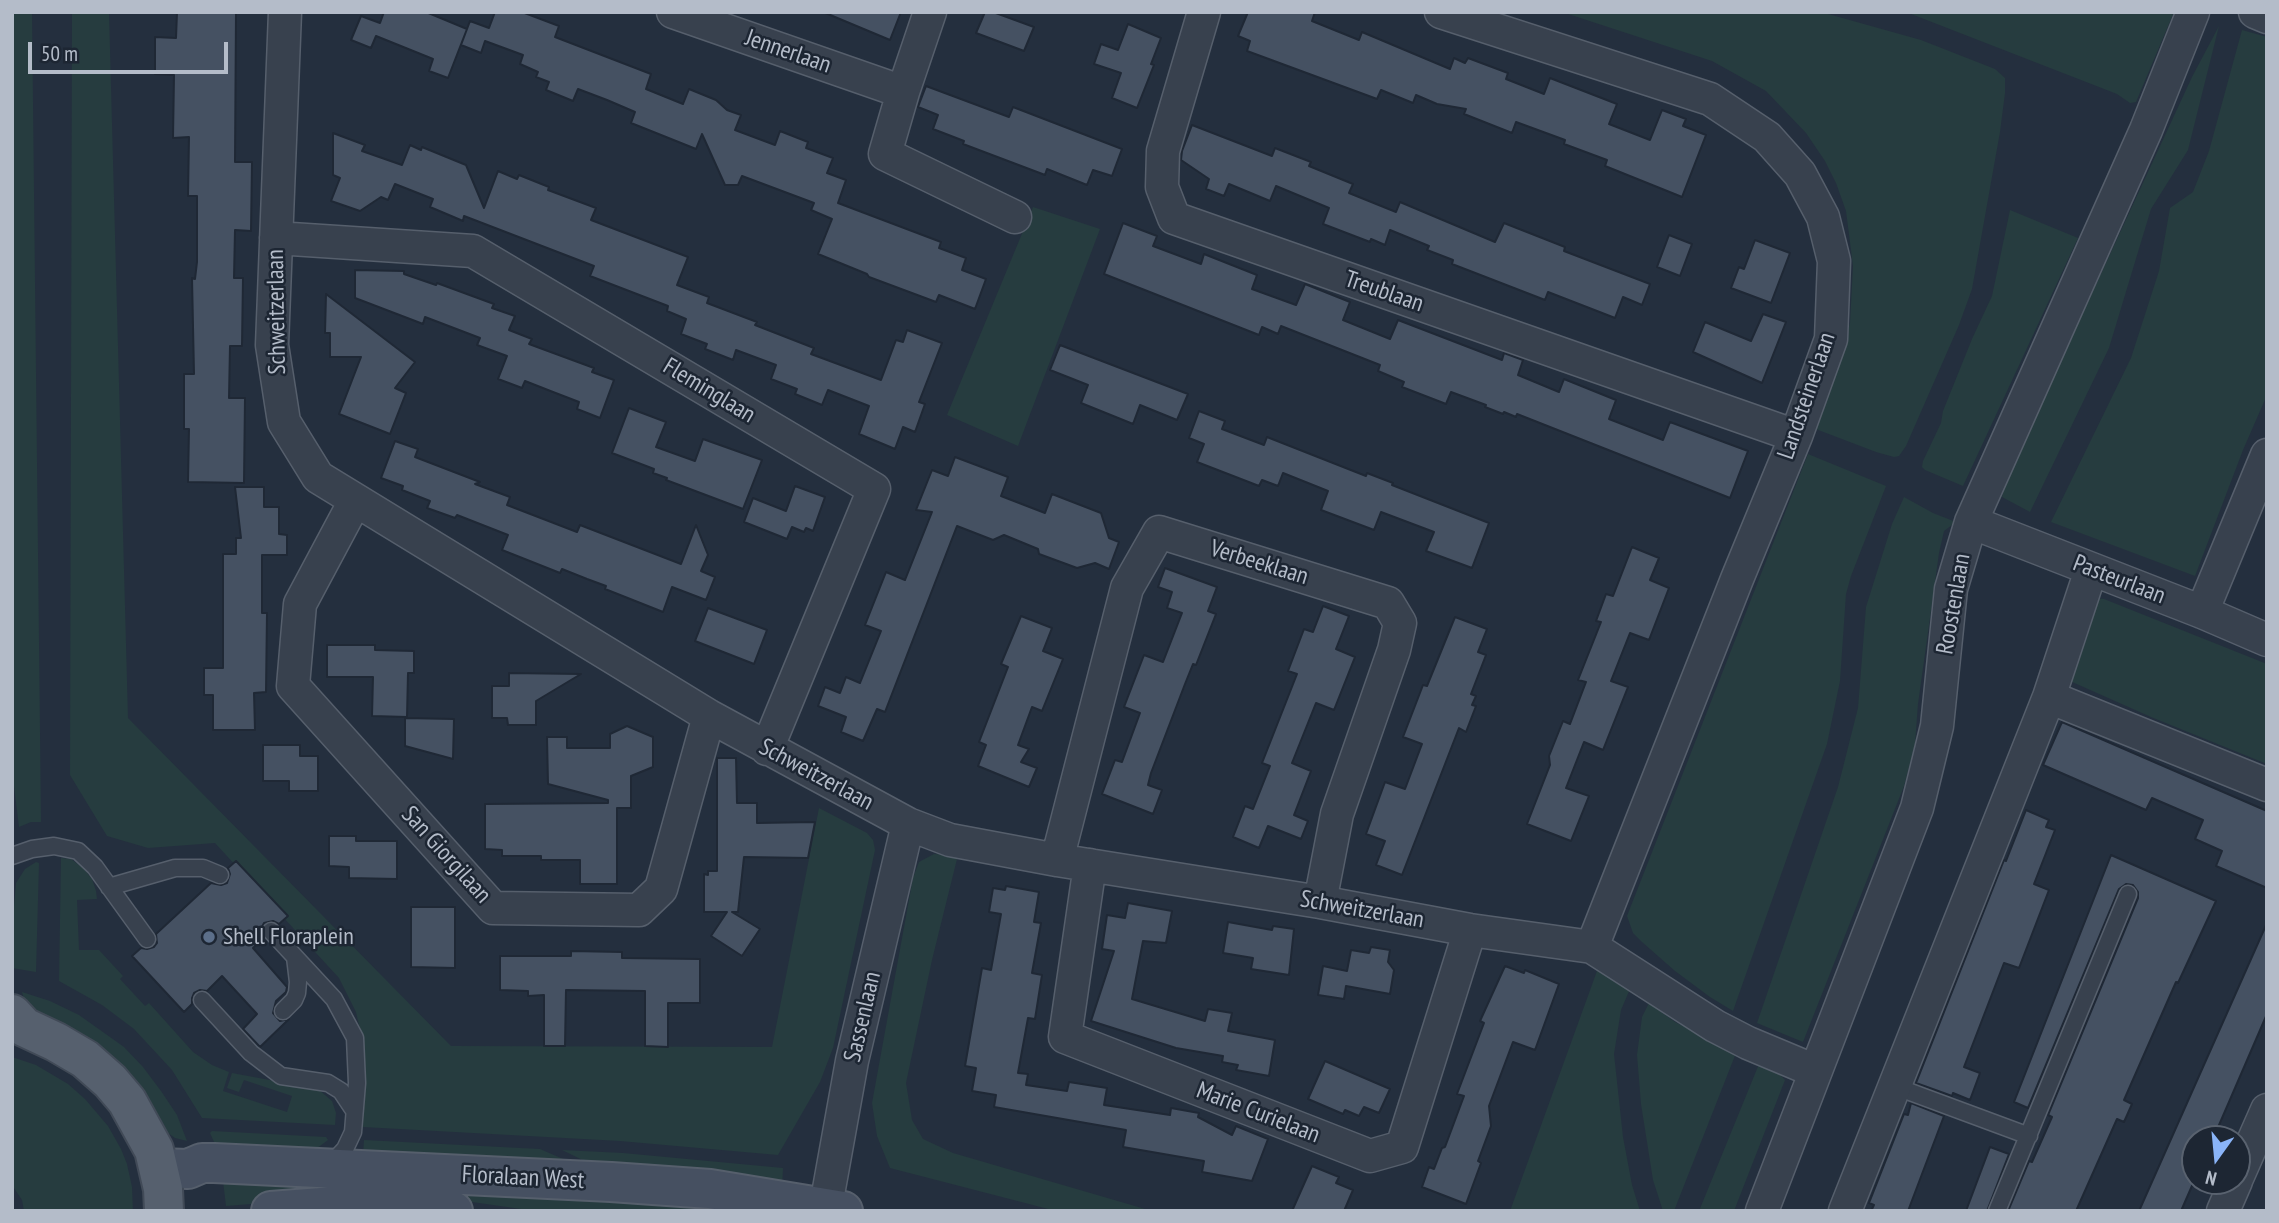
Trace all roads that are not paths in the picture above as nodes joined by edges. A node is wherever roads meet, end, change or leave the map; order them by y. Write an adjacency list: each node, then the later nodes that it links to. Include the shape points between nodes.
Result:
1 (285, 12): 11 (street, Schweitzerlaan)
2 (674, 12): 9 (street, Jennerlaan)
3 (930, 12): 9 (street)
4 (1204, 12): 12 (street, Treublaan, via 1163,151 1162,187 1174,218)
5 (1441, 12): 12 (street, Landsteinerlaan, via 1710,99 1767,137 1800,174 1823,217 1834,261 1831,339)
6 (2193, 12): 15 (street, Roostenlaan, via 2146,130)
7 (2255, 12): 8 (street)
8 (2267, 16)
9 (903, 92): 10 (street, via 884,154)
10 (1015, 217)
11 (276, 238): 14 (street, Schweitzerlaan, via 272,345 284,422 318,477); 21 (street, Fleminglaan, via 473,251 874,489)
12 (1796, 436): 34 (street, Landsteinerlaan)
13 (2267, 455): 17 (street)
14 (355, 501): 20 (street, Schweitzerlaan); 20 (street, San Giorgilaan, via 300,604 293,686 493,908 639,910 661,889)
15 (1971, 522): 16 (street, Pasteurlaan); 39 (street, Roostenlaan, via 1951,589 1937,726 1916,808)
16 (2091, 570): 17 (street, Pasteurlaan); 19 (street)
17 (2202, 612): 18 (street, Pasteurlaan)
18 (2267, 640)
19 (2049, 697): 22 (street); 40 (street)
20 (709, 716): 21 (street, Schweitzerlaan)
21 (767, 749): 23 (street, Schweitzerlaan)
22 (2267, 785)
23 (908, 824): 25 (street, Schweitzerlaan, via 950,840); 48 (street, Sassenlaan, via 852,1061)
24 (12, 856): 28 (lane, via 54,846 78,851)
25 (1057, 860): 26 (street, Schweitzerlaan); 30 (street, Verbeeklaan, via 1127,588 1159,532 1388,603 1400,623 1337,814)
26 (1090, 865): 30 (street, Schweitzerlaan); 31 (street, Marie Curielaan, via 1065,1037 1370,1156 1402,1147)
27 (220, 875): 28 (lane, via 203,868 176,868)
28 (110, 887): 33 (lane)
29 (2129, 894): 43 (lane)
30 (1320, 902): 31 (street, Schweitzerlaan)
31 (1470, 930): 34 (street, Schweitzerlaan)
32 (271, 931): 35 (lane)
33 (147, 939)
34 (1592, 947): 39 (street, Schweitzerlaan, via 1715,1026)
35 (295, 957): 37 (lane, via 297,993); 41 (lane, via 334,999 355,1038)
36 (202, 1000): 41 (lane, via 281,1076 328,1083 341,1091)
37 (283, 1010)
38 (16, 1030): 45 (main road, via 56,1042 110,1081 127,1101)
39 (1815, 1071): 52 (street, Roostenlaan)
40 (1894, 1086): 43 (lane); 53 (street)
41 (354, 1109): 46 (lane, via 351,1141)
42 (2267, 1110): 44 (street)
43 (2029, 1136): 54 (lane)
44 (2251, 1146)
45 (150, 1162): 46 (main road, Floralaan West, via 188,1169 202,1163); 49 (main road); 50 (main road, via 163,1189)
46 (326, 1168): 48 (main road, Floralaan West, via 710,1189)
47 (435, 1210): 51 (main road, via 334,1206)
48 (831, 1210)
49 (145, 1211)
50 (164, 1211)
51 (271, 1211)
52 (1762, 1211)
53 (1845, 1211)
54 (1997, 1211)

